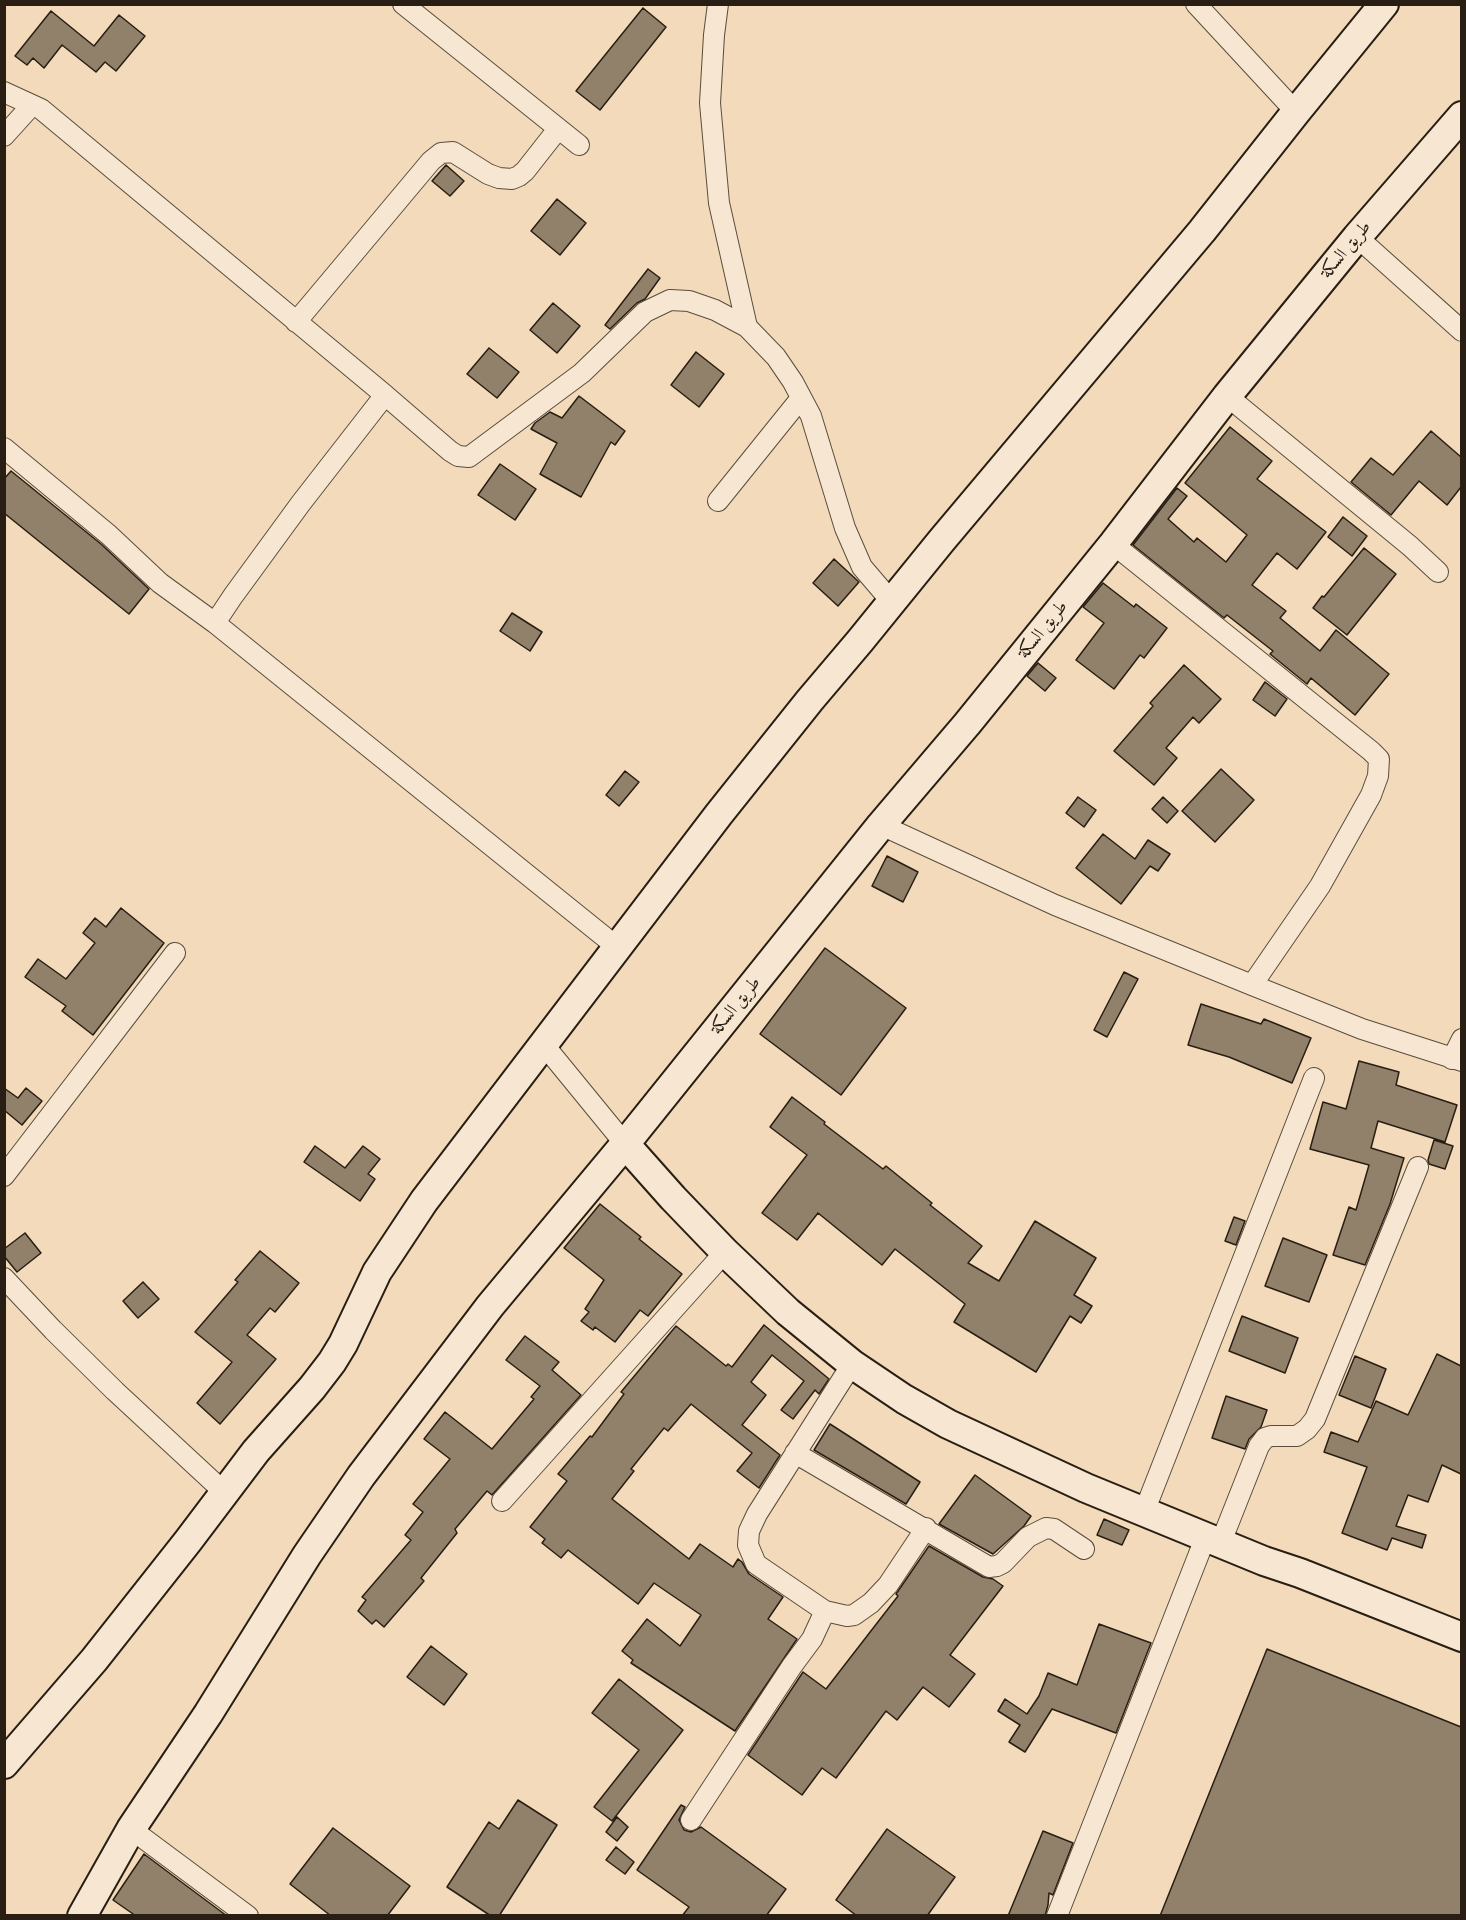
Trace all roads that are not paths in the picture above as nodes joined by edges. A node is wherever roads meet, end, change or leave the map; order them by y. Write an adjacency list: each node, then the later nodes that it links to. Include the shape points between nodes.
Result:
1 (403, 4): 9 (street)
2 (718, 4): 14 (street, via 710,103 716,170 719,203)
3 (1196, 4): 7 (street)
4 (1384, 4): 7 (main road)
5 (4, 92): 6 (street)
6 (32, 105): 10 (street); 13 (street)
7 (1296, 112): 23 (main road, via 1159,284)
8 (1461, 116): 12 (main road, طريق السكة)
9 (558, 129): 11 (street); 13 (street, via 525,171 512,179 488,174 453,152 441,153)
10 (4, 136)
11 (579, 145)
12 (1357, 237): 15 (street); 17 (main road, طريق السكة)
13 (296, 322): 16 (street)
14 (747, 327): 16 (street, via 715,310 689,301 670,300 645,312 582,373 468,457 450,451); 18 (street, via 776,357)
15 (1461, 332)
16 (385, 394): 24 (street)
17 (1227, 396): 21 (main road, طريق السكة); 22 (street)
18 (801, 398): 20 (street); 23 (street, via 811,416 845,528 862,567)
19 (4, 448): 24 (street, via 160,583)
20 (718, 501)
21 (1113, 544): 25 (main road, طريق السكة); 28 (street, via 1379,759 1378,776 1366,805 1320,886)
22 (1437, 572)
23 (891, 601): 26 (main road)
24 (215, 622): 26 (street)
25 (881, 825): 28 (street, via 1055,905); 33 (main road, طريق السكة)
26 (617, 947): 30 (main road)
27 (175, 953): 35 (street)
28 (1252, 985): 31 (street, via 1372,1033)
29 (1461, 1039): 31 (street)
30 (544, 1045): 33 (street); 40 (main road, via 424,1201 377,1272 332,1362)
31 (1457, 1060)
32 (1314, 1078): 42 (street)
33 (625, 1144): 36 (main road); 50 (main road, طريق السكة, via 490,1306 361,1476)
34 (1418, 1167): 44 (street, via 1315,1419 1296,1436 1265,1438)
35 (4, 1176)
36 (724, 1252): 38 (main road, via 788,1312); 41 (street)
37 (4, 1278): 40 (street, via 115,1391)
38 (852, 1364): 39 (street); 42 (main road, via 948,1424)
39 (795, 1454): 43 (street); 46 (street, via 757,1514 748,1545 756,1564)
40 (224, 1492): 48 (main road, via 94,1660)
41 (502, 1501)
42 (1144, 1512): 44 (main road)
43 (926, 1528): 45 (street, via 989,1567 1003,1563 1028,1537 1046,1528 1054,1529); 46 (street, via 888,1585 871,1603 854,1615)
44 (1213, 1539): 47 (main road); 53 (street)
45 (1083, 1549)
46 (825, 1611): 49 (street, via 812,1639)
47 (1461, 1637)
48 (4, 1764)
49 (691, 1820)
50 (131, 1829): 51 (main road, طريق السكة); 52 (street)
51 (82, 1916)
52 (248, 1916)
53 (1057, 1916)

